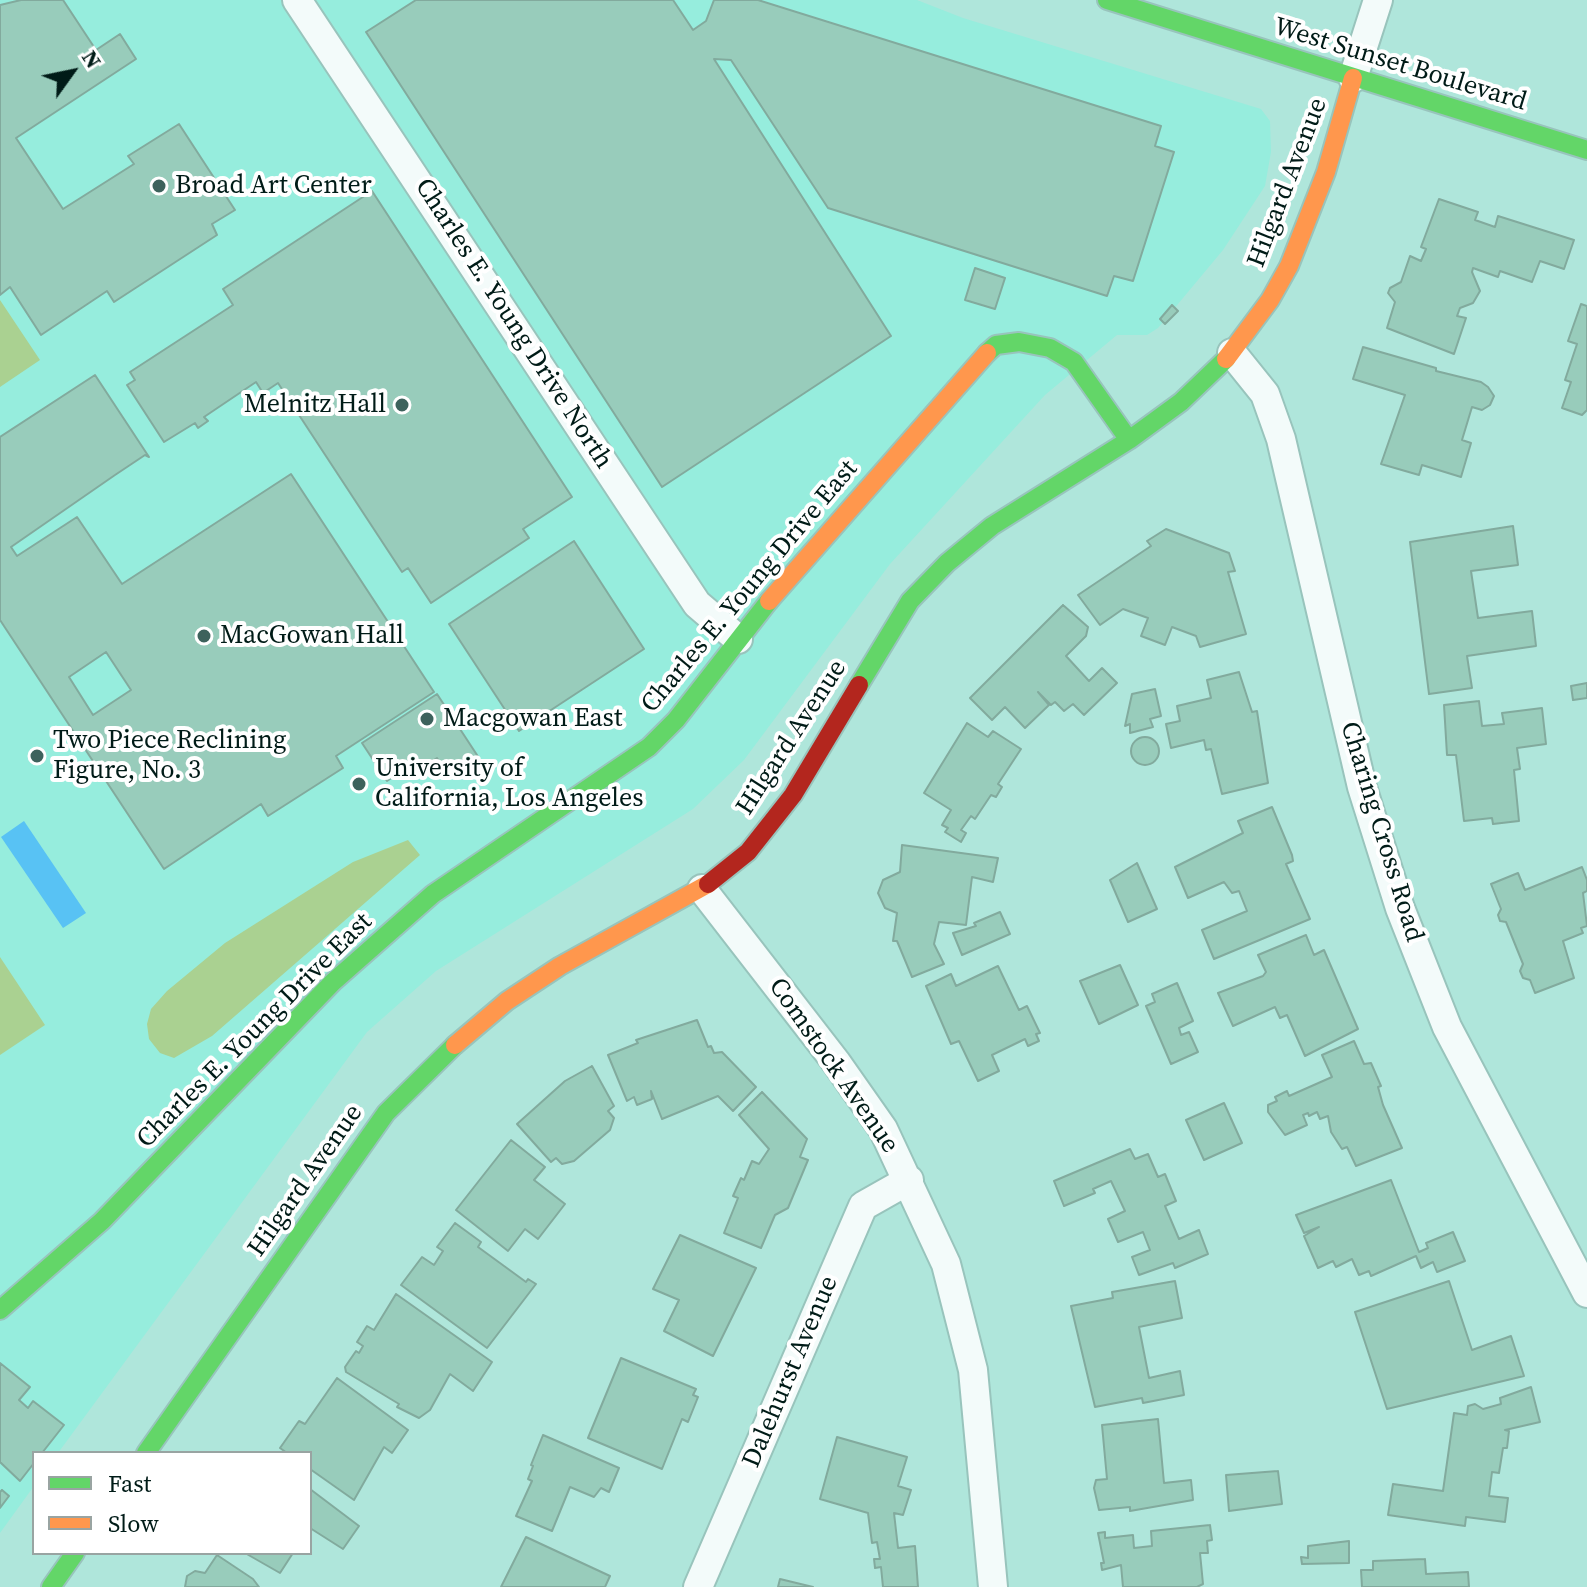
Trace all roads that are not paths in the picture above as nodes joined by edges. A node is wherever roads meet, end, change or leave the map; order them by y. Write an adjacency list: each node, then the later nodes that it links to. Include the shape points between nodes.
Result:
1 (297, 0): 8 (street, Charles E. Young Drive North, via 697,604)
2 (1107, 0): 4 (street, West Sunset Boulevard)
3 (1378, 0): 4 (street)
4 (1353, 78): 5 (street, West Sunset Boulevard); 6 (street, Hilgard Avenue, via 1326,172 1289,266)
5 (1587, 150)
6 (1232, 353): 7 (street, Hilgard Avenue, via 1181,402); 11 (street, Charing Cross Road, via 1265,394 1281,439 1362,787 1400,908 1447,1027)
7 (1129, 440): 8 (street, Charles E. Young Drive East, via 1074,362 1050,348 1019,342 996,345); 9 (street, Hilgard Avenue, via 992,526 910,601 793,795 748,852)
8 (738, 639): 12 (street, Charles E. Young Drive East, via 649,747 433,894 333,982 102,1221)
9 (702, 889): 10 (street, Comstock Avenue, via 836,1062 883,1129); 13 (street, Hilgard Avenue, via 520,992 426,1070 386,1113)
10 (909, 1180): 16 (street, Dalehurst Avenue, via 863,1206); 17 (street, Comstock Avenue, via 946,1264 973,1370)
11 (1587, 1293)
12 (0, 1310)
13 (147, 1451)
14 (74, 1555): 15 (street)
15 (51, 1587)
16 (698, 1587)
17 (993, 1587)

